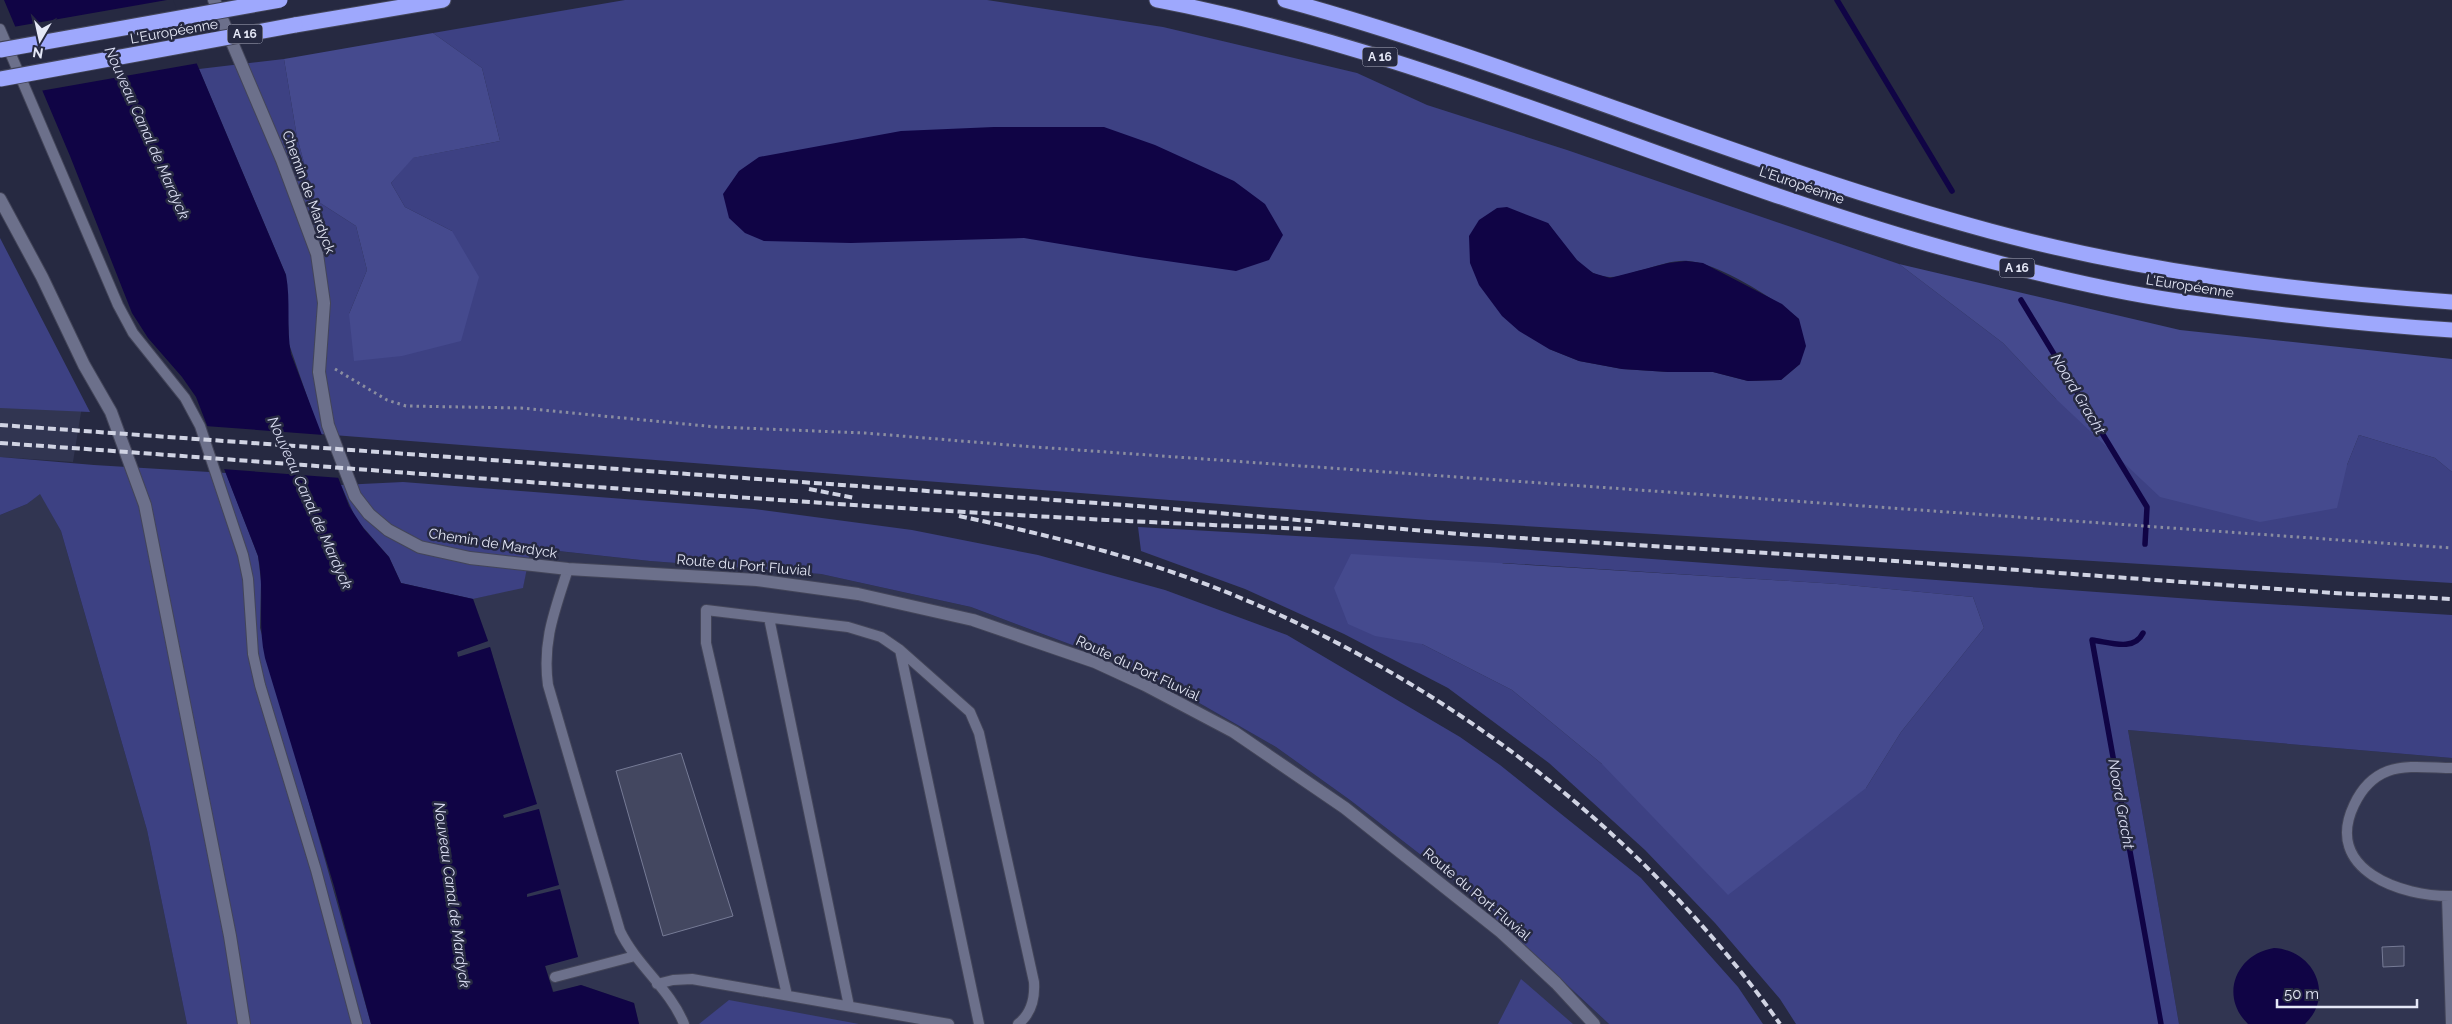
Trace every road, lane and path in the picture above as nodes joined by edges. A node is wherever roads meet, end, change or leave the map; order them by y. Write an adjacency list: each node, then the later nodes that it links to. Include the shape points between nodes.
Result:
1 (214, 0): 12 (street, Chemin de Mardyck, via 279,152 317,254 324,303)
2 (280, 0): 7 (highway, L'Européenne / A 16, bridge)
3 (443, 0): 8 (highway, L'Européenne / A 16, bridge)
4 (1157, 0): 11 (highway, L'Européenne / A 16, via 1250,20 1355,49 1911,239 2032,272 2210,306 2322,320)
5 (1285, 0): 10 (highway, L'Européenne / A 16, via 1431,44 1861,193 2007,236 2120,262 2224,280)
6 (0, 29): 25 (lane, via 118,305 133,333 190,406 227,501 248,579 252,643 258,677 316,870)
7 (0, 50)
8 (0, 79)
9 (0, 200): 24 (street, via 111,412 145,505 234,957)
10 (2452, 302)
11 (2452, 330)
12 (319, 360): 13 (path, via 387,400 406,406 522,408 716,426 865,433); 14 (street, Chemin de Mardyck, via 322,399 331,434 356,496 379,522 408,542 432,550 470,558)
13 (2452, 548)
14 (568, 569): 19 (lane, via 548,636 545,659 548,685 616,918); 30 (street, Route du Port Fluvial, via 738,578 841,590 973,620 1111,669 1234,732 1345,808 1501,932)
15 (769, 618): 16 (lane, via 859,629); 22 (lane, via 706,610 705,635); 23 (lane)
16 (900, 650): 28 (lane); 29 (lane, via 970,712 977,724 1034,982 1032,1003)
17 (2452, 768): 18 (lane, via 2399,769 2383,773 2361,792 2347,828 2352,854 2370,876 2389,885)
18 (2450, 896): 31 (lane)
19 (634, 956): 20 (lane); 21 (lane)
20 (555, 977)
21 (657, 984): 22 (lane, via 692,979); 26 (lane, via 674,1004)
22 (787, 994): 23 (lane)
23 (849, 1006): 27 (lane)
24 (244, 1024)
25 (357, 1024)
26 (684, 1024)
27 (949, 1024)
28 (979, 1024)
29 (1018, 1024)
30 (1594, 1024)
31 (2451, 1024)

